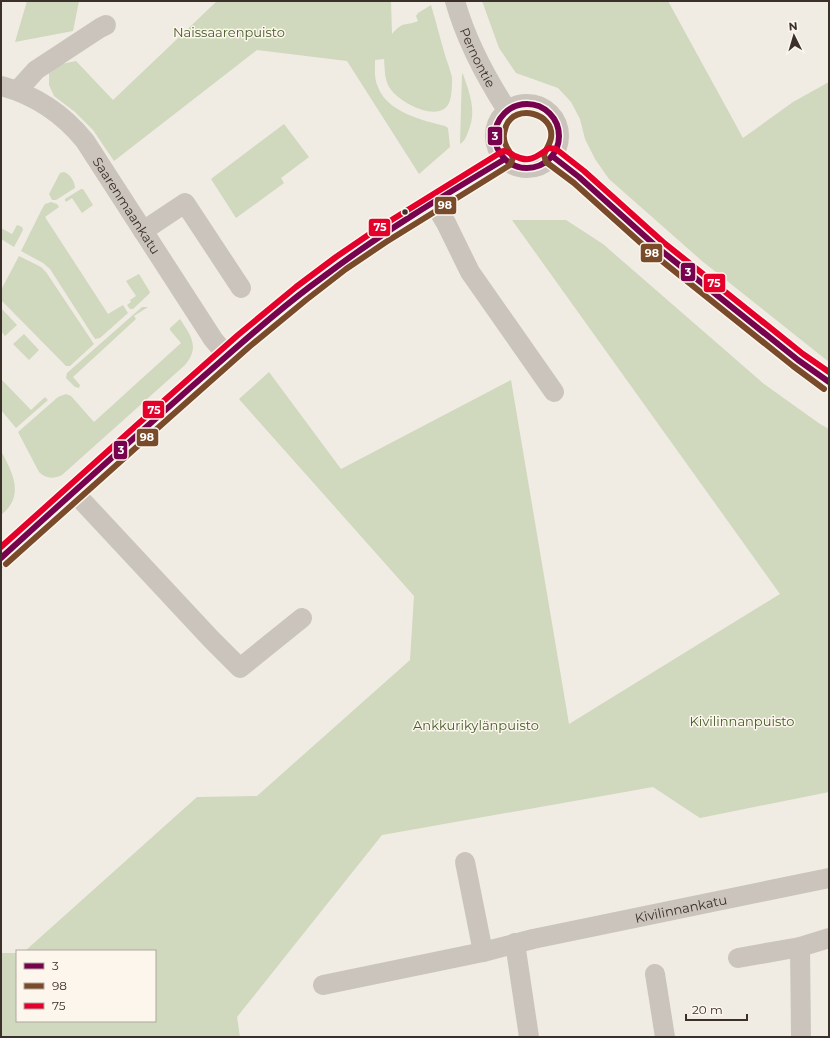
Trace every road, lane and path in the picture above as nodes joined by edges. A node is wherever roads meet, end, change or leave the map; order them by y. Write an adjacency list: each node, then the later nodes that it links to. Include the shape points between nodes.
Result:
1 (455, 1): 4 (street, Pernontie, via 459,17 476,55)
2 (106, 26): 3 (street)
3 (10, 88): 8 (street, Saarenmaankatu, via 54,109 75,128)
4 (507, 110): 5 (street, via 525,104 535,104 552,114 557,123 559,142); 6 (street, via 496,126 495,136 497,146)
5 (552, 156): 6 (street, via 539,166 529,168 520,167); 11 (street, via 658,248 792,356)
6 (505, 159): 7 (street)
7 (434, 203): 10 (street, via 341,263); 12 (street, via 470,272)
8 (143, 231): 9 (street, via 184,203); 10 (street, Saarenmaankatu, via 213,339)
9 (241, 288)
10 (227, 356): 13 (street)
11 (829, 382)
12 (554, 392)
13 (73, 491): 14 (street); 15 (street, via 240,668)
14 (1, 558)
15 (302, 618)
16 (465, 862): 21 (street)
17 (829, 878): 19 (street, Kivilinnankatu)
18 (829, 938): 20 (street)
19 (524, 941): 21 (street, Kivilinnankatu); 25 (street)
20 (800, 947): 22 (street); 27 (street)
21 (483, 952): 24 (street, Kivilinnankatu)
22 (738, 958)
23 (655, 974): 26 (street)
24 (323, 985)
25 (529, 1037)
26 (665, 1037)
27 (802, 1037)

